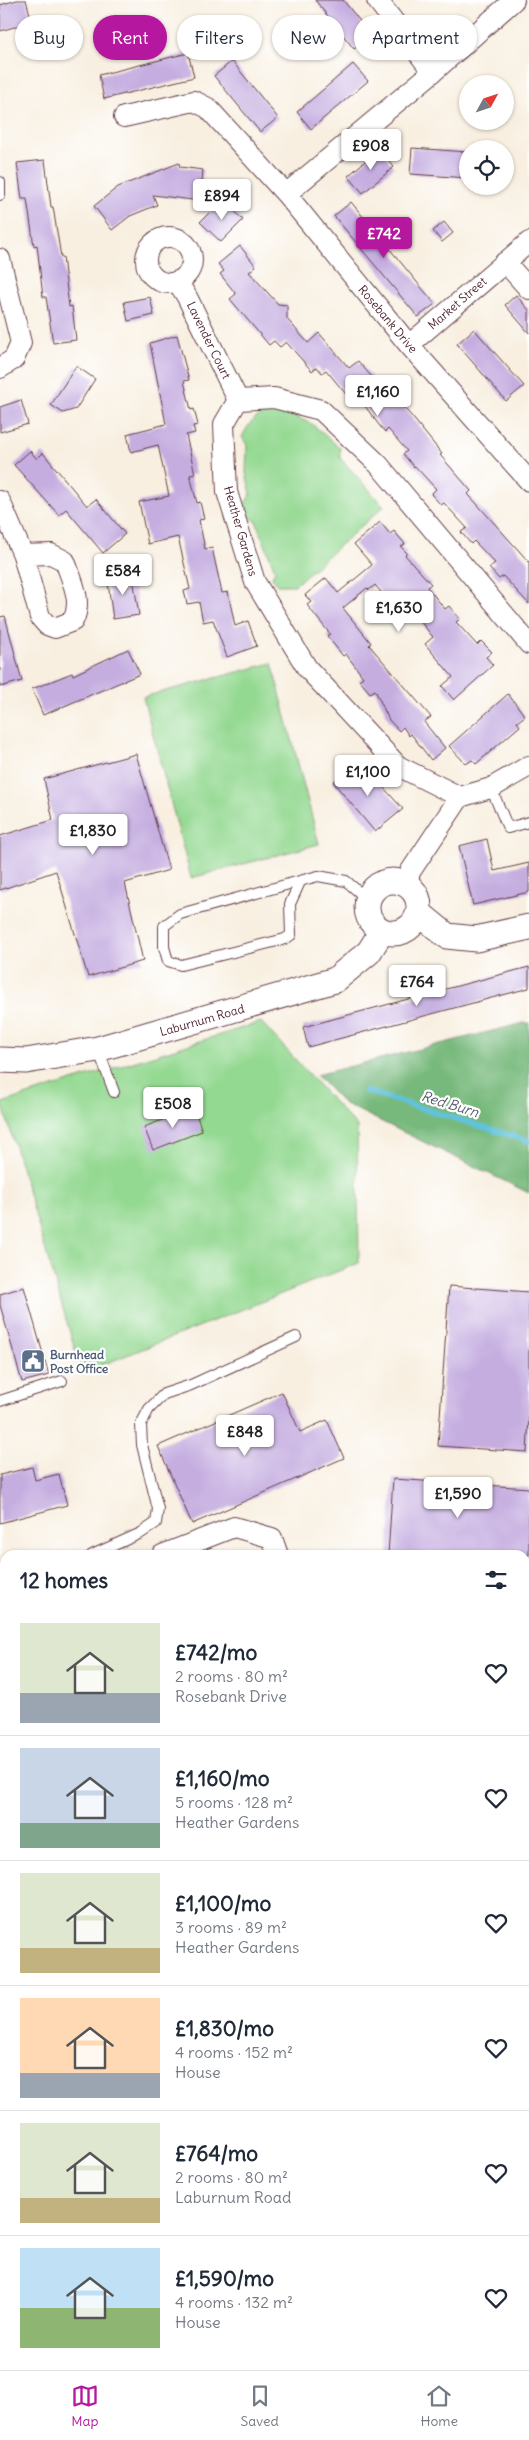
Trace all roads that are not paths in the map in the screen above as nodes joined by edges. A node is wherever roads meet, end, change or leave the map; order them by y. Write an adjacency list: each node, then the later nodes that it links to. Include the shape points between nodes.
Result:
1 (377, 0): 3 (street)
2 (514, 0): 3 (street)
3 (432, 72): 6 (street)
4 (124, 117): 6 (street, Rosebank Drive, via 194,101 208,108)
5 (0, 182): 7 (lane)
6 (286, 194): 13 (street, Rosebank Drive)
7 (0, 195)
8 (529, 242): 10 (street, Market Street)
9 (0, 259): 14 (street, via 21,343 14,359)
10 (505, 262): 12 (street); 13 (street, Market Street)
11 (177, 281): 15 (street, Lavender Court)
12 (529, 289)
13 (409, 345): 16 (street, Rosebank Drive)
14 (0, 368)
15 (238, 400): 19 (street, via 274,398 321,410 378,464); 22 (street, Heather Gardens, via 224,424 227,492 255,582 307,668 398,766)
16 (529, 481)
17 (0, 501): 18 (street)
18 (23, 555)
19 (529, 644)
20 (529, 766): 21 (street)
21 (491, 788): 22 (street); 23 (lane, via 508,828)
22 (460, 797): 25 (street, via 410,872)
23 (529, 822)
24 (300, 882): 24 (lane, via 290,904 291,935 285,939 181,965 168,961 164,926 180,914); 26 (lane, via 318,876 346,881)
25 (407, 884): 26 (street, via 383,882); 27 (street, via 418,897)
26 (367, 899): 29 (street, via 370,921)
27 (419, 913): 28 (street, via 447,936 476,939); 29 (street, via 404,931)
28 (529, 927)
29 (382, 931): 30 (street, Laburnum Road, via 370,952 335,980)
30 (98, 1049): 31 (street, Laburnum Road, via 26,1061); 32 (lane)
31 (0, 1060)
32 (114, 1092)
33 (296, 1337): 36 (lane, via 164,1394 149,1409 141,1424 142,1445 158,1509 156,1523)
34 (62, 1381): 35 (lane)
35 (0, 1401)
36 (103, 1550)
37 (175, 1550): 38 (street, via 234,1527 272,1538)
38 (276, 1550)

